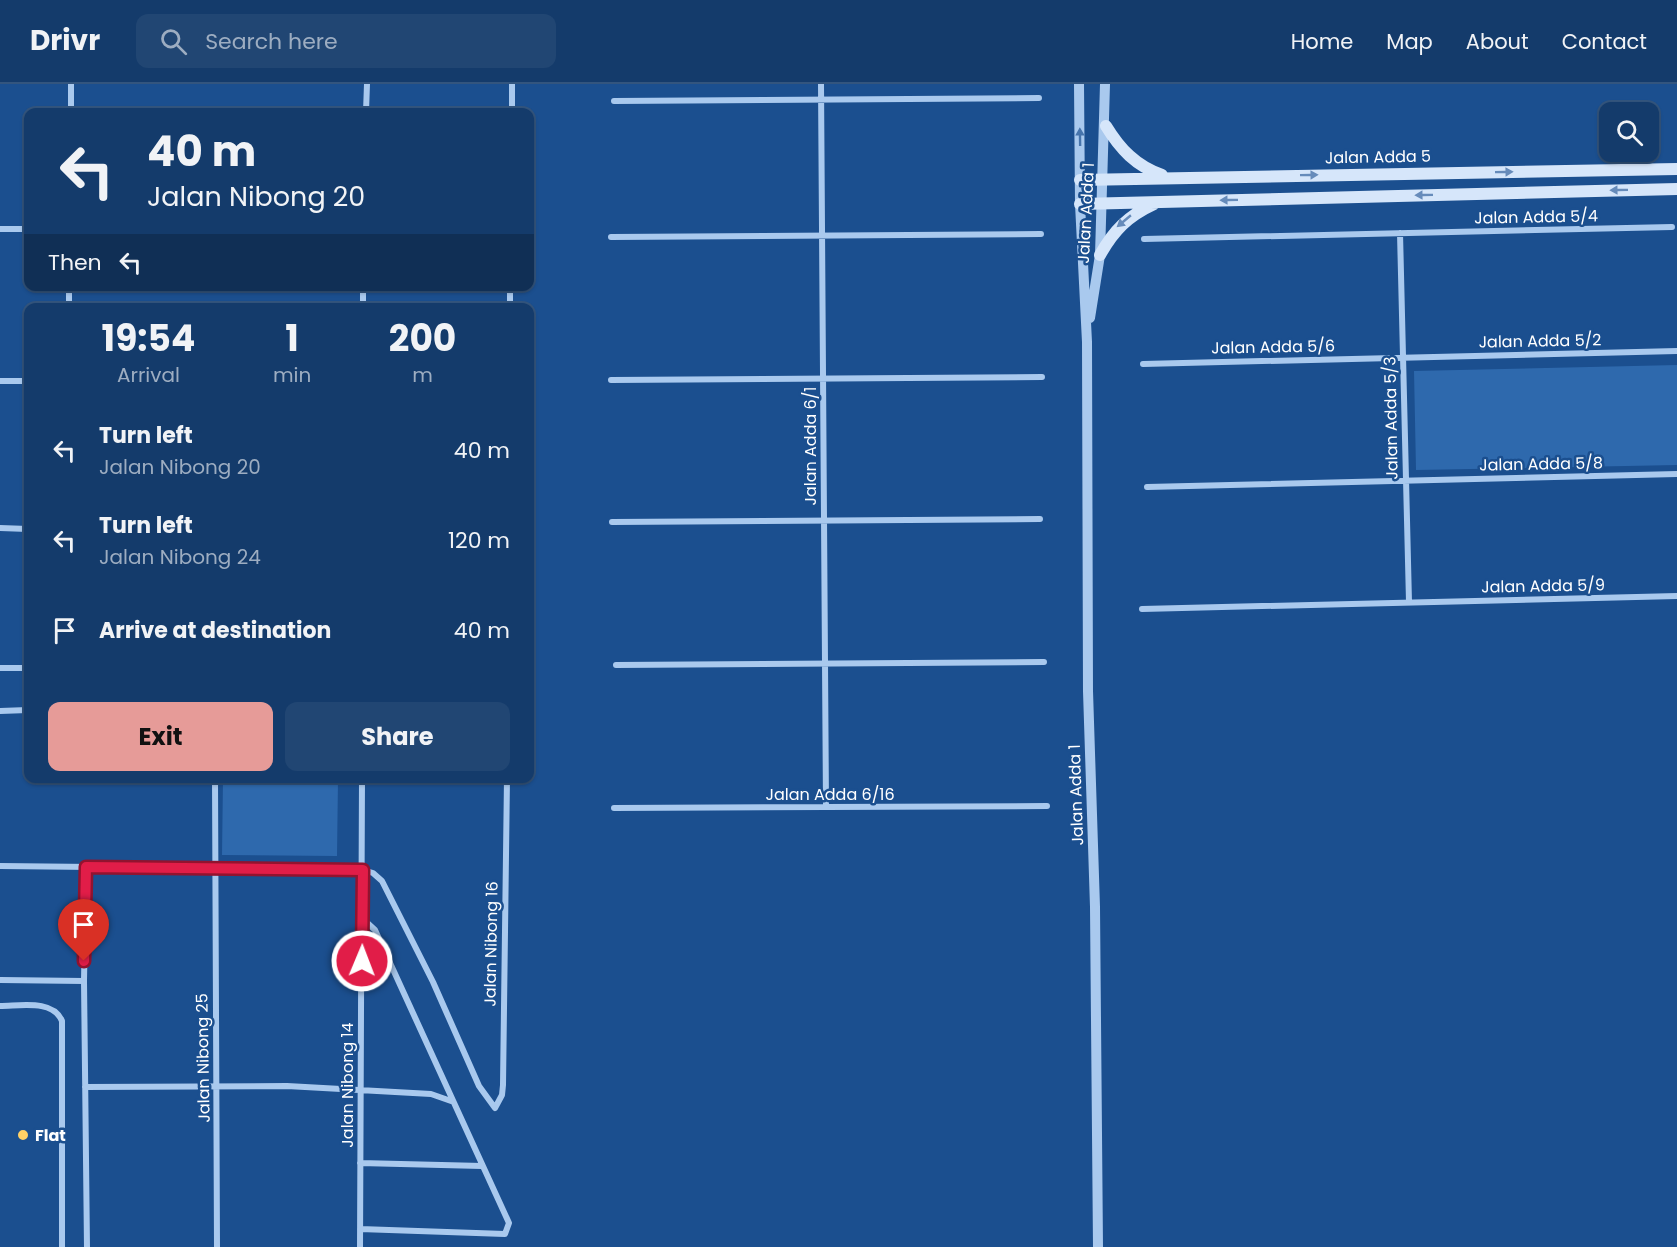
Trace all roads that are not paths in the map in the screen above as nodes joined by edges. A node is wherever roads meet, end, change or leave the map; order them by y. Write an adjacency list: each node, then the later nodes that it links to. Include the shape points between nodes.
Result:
1 (71, 84): 10 (street)
2 (367, 84): 11 (street)
3 (512, 84): 12 (street)
4 (821, 84): 8 (street, Jalan Adda 6/1)
5 (1079, 84): 16 (street, Jalan Adda 1, one-way to 5)
6 (1105, 84): 13 (street, Jalan Adda 1)
7 (1039, 98): 8 (street)
8 (821, 100): 9 (street); 27 (street, Jalan Adda 6/1)
9 (614, 101)
10 (71, 108)
11 (366, 108)
12 (512, 108)
13 (1106, 126): 15 (main road, via 1133,160); 17 (street, Jalan Adda 1)
14 (1677, 169): 15 (main road, Jalan Adda 5, one-way to 14)
15 (1168, 177): 17 (main road, Jalan Adda 5)
16 (1080, 180): 17 (main road, Jalan Adda 5); 21 (street, Jalan Adda 1)
17 (1103, 180): 20 (street, Jalan Adda 1)
18 (1677, 189): 19 (main road, one-way to 19)
19 (1161, 201): 20 (main road); 30 (main road, one-way to 30, via 1135,213 1114,230)
20 (1103, 203): 21 (main road); 30 (street, Jalan Adda 1)
21 (1080, 204): 31 (street, Jalan Adda 1)
22 (1672, 227): 25 (street, Jalan Adda 5/4)
23 (0, 229): 24 (street)
24 (24, 229)
25 (1400, 233): 29 (street, Jalan Adda 5/4); 33 (street, Jalan Adda 5/3)
26 (1041, 234): 27 (street)
27 (822, 236): 28 (street); 36 (street, Jalan Adda 6/1)
28 (611, 237)
29 (1144, 239)
30 (1100, 255): 31 (street, Jalan Adda 1)
31 (1087, 342): 83 (street, Jalan Adda 1, via 1088,691 1095,907)
32 (1677, 351): 33 (street, Jalan Adda 5/2)
33 (1403, 357): 34 (street, Jalan Adda 5/6); 41 (street, Jalan Adda 5/3)
34 (1143, 364)
35 (1042, 377): 36 (street)
36 (823, 378): 37 (street); 44 (street, Jalan Adda 6/1)
37 (611, 380)
38 (0, 381): 39 (street)
39 (24, 381)
40 (1677, 474): 41 (street, Jalan Adda 5/8)
41 (1406, 481): 42 (street, Jalan Adda 5/8); 49 (street, Jalan Adda 5/3)
42 (1147, 486)
43 (1040, 519): 44 (street)
44 (824, 520): 45 (street); 52 (street, Jalan Adda 6/1)
45 (612, 522)
46 (0, 528): 47 (street)
47 (24, 529)
48 (1677, 596): 49 (street, Jalan Adda 5/9)
49 (1409, 602): 50 (street)
50 (1142, 609)
51 (1044, 662): 52 (street)
52 (825, 664): 53 (street); 62 (street, Jalan Adda 6/1)
53 (616, 665)
54 (0, 668): 55 (street)
55 (24, 668)
56 (24, 710): 57 (street)
57 (0, 711)
58 (215, 783): 66 (street, Jalan Nibong 25)
59 (362, 783): 67 (street, Jalan Nibong 14)
60 (507, 783): 67 (street, Jalan Nibong 16, via 503,1085 495,1108 479,1086 382,881)
61 (1047, 806): 62 (street, Jalan Adda 6/16)
62 (826, 807): 63 (street, Jalan Adda 6/16)
63 (614, 808)
64 (0, 866): 65 (street)
65 (86, 867): 66 (street); 70 (street)
66 (214, 868): 67 (street); 73 (street, Jalan Nibong 25)
67 (363, 870): 68 (street, Jalan Nibong 14)
68 (362, 918): 74 (street, Jalan Nibong 14); 75 (street, via 375,930)
69 (0, 980): 70 (street)
70 (84, 981): 72 (street)
71 (0, 1006): 79 (street, via 48,1006 58,1012 62,1021)
72 (85, 1087): 73 (street); 80 (street)
73 (217, 1087): 74 (street); 81 (street, Jalan Nibong 25)
74 (360, 1089): 75 (street, via 431,1094); 76 (street, Jalan Nibong 14)
75 (452, 1102): 77 (street)
76 (360, 1163): 77 (street); 78 (street, Jalan Nibong 14)
77 (482, 1166): 78 (street, via 509,1223 505,1234)
78 (360, 1228): 82 (street, Jalan Nibong 14)
79 (62, 1247)
80 (87, 1247)
81 (217, 1247)
82 (360, 1247)
83 (1098, 1247)

